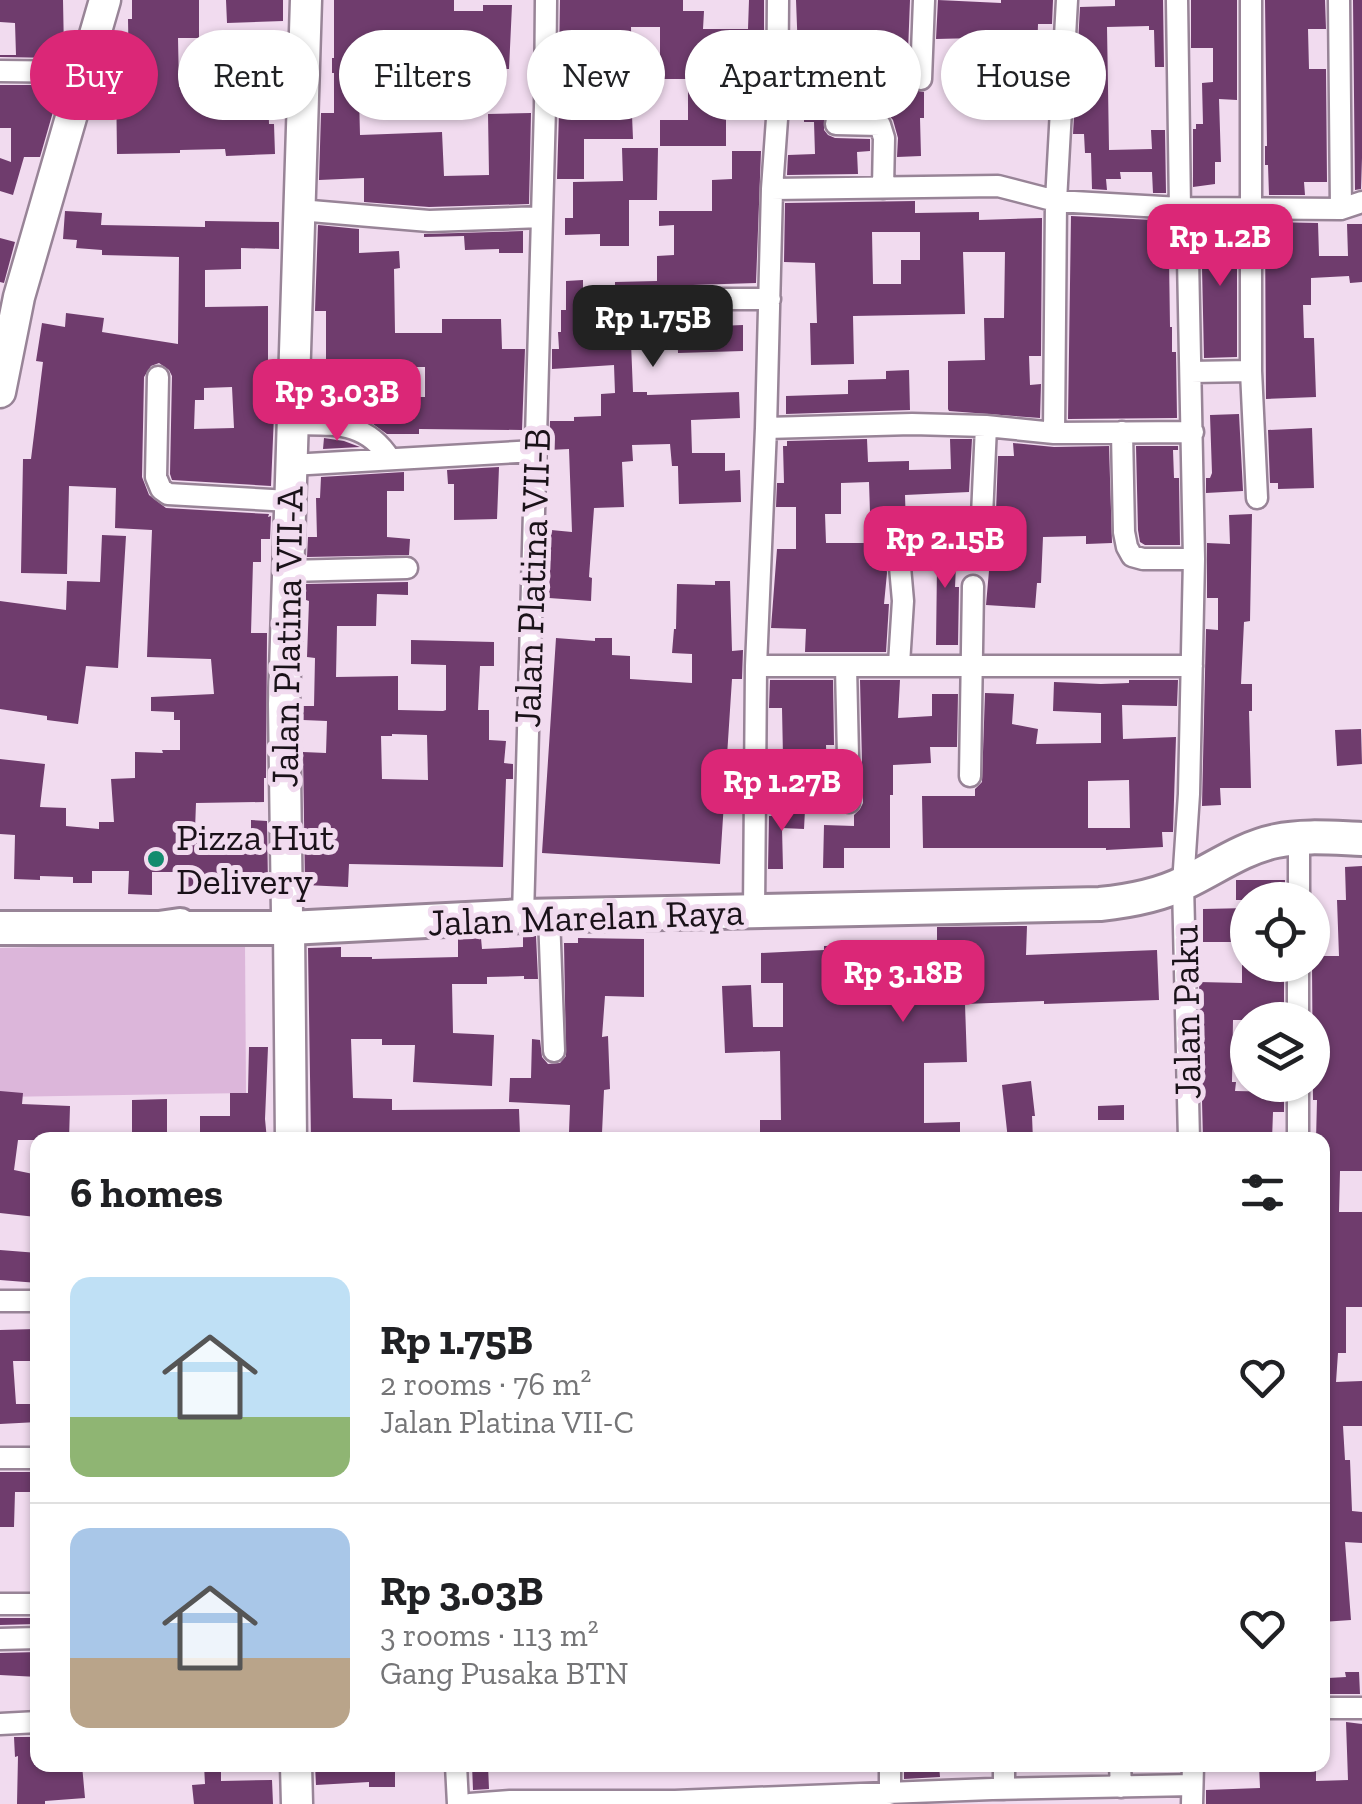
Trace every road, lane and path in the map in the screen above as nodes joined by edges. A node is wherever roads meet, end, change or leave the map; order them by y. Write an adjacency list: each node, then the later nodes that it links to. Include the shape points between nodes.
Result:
1 (106, 0): 10 (main road)
2 (306, 0): 22 (main road, Jalan Platina VII-A)
3 (546, 0): 23 (street, Jalan Platina VII-B)
4 (778, 0): 17 (street)
5 (924, 0): 13 (street)
6 (1067, 0): 18 (street)
7 (1177, 0): 20 (street, Jalan Paku)
8 (1252, 0): 21 (street)
9 (1339, 0): 19 (street)
10 (97, 30)
11 (0, 71): 12 (street)
12 (30, 71)
13 (922, 79)
14 (68, 120): 24 (main road)
15 (836, 124): 16 (street, via 880,125)
16 (883, 188): 17 (street); 18 (street, via 998,186)
17 (772, 189): 26 (street)
18 (1056, 201): 20 (street); 36 (street)
19 (1352, 205): 21 (street)
20 (1184, 208): 21 (street); 28 (street, Jalan Paku)
21 (1251, 208): 27 (street)
22 (299, 210): 23 (street, via 429,220); 31 (main road, Jalan Platina VII-A)
23 (542, 217): 37 (street, Jalan Platina VII-B)
24 (10, 295): 30 (main road)
25 (694, 299): 26 (street)
26 (770, 299): 33 (street)
27 (1252, 371): 28 (street); 40 (street)
28 (1191, 372): 35 (street, Jalan Paku)
29 (158, 377): 41 (street, via 156,476 162,489 195,497)
30 (0, 392)
31 (292, 424): 38 (street, via 362,431); 39 (main road, Jalan Platina VII-A)
32 (986, 426): 33 (street); 36 (street); 42 (street)
33 (766, 428): 49 (street)
34 (1122, 432): 35 (street); 36 (street); 44 (street, via 1127,548 1142,559)
35 (1193, 432): 44 (street, Jalan Paku)
36 (1054, 433)
37 (535, 451): 38 (street); 60 (street, Jalan Platina VII-B)
38 (390, 459): 39 (street)
39 (291, 465): 41 (main road, Jalan Platina VII-A)
40 (1256, 498)
41 (290, 500): 46 (main road, Jalan Platina VII-A)
42 (981, 539)
43 (898, 544): 48 (street)
44 (1194, 559): 52 (street, Jalan Paku)
45 (407, 568): 46 (street)
46 (288, 571): 61 (main road, Jalan Platina VII-A)
47 (973, 586): 51 (street)
48 (899, 664): 50 (street); 51 (street)
49 (756, 666): 50 (street); 59 (street)
50 (846, 666): 54 (street)
51 (971, 666): 52 (street); 53 (street)
52 (1192, 666): 58 (street, Jalan Paku)
53 (970, 776)
54 (849, 802)
55 (1298, 838): 56 (main road, Jalan Marelan Raya); 57 (street); 58 (main road, Jalan Marelan Raya, via 1248,850)
56 (1362, 838)
57 (1298, 882)
58 (1183, 884): 59 (main road, Jalan Marelan Raya, via 1100,904); 66 (street, Jalan Paku)
59 (754, 912): 60 (main road, Jalan Marelan Raya)
60 (536, 916): 61 (main road, Jalan Marelan Raya); 63 (street, Jalan Platina VII-B)
61 (288, 920): 62 (main road, Jalan Marelan Raya); 65 (main road, Jalan Platina VII-A)
62 (0, 928)
63 (554, 1050)
64 (1298, 1102): 67 (street)
65 (290, 1132)
66 (1189, 1132)
67 (1298, 1132)
68 (0, 1301): 69 (street)
69 (30, 1301)
70 (0, 1458): 71 (street)
71 (30, 1458)
72 (0, 1604): 73 (street)
73 (30, 1604)
74 (30, 1638): 75 (street)
75 (0, 1639)
76 (1330, 1708): 77 (street)
77 (1362, 1708)
78 (30, 1722): 79 (street)
79 (0, 1724)
80 (296, 1772): 89 (main road)
81 (456, 1772): 90 (street)
82 (890, 1772): 85 (street)
83 (1192, 1785): 84 (street)
84 (1111, 1793): 86 (street)
85 (890, 1794): 86 (street); 87 (street)
86 (997, 1794)
87 (838, 1800): 88 (street)
88 (510, 1802): 91 (street)
89 (298, 1804)
90 (458, 1804)
91 (470, 1804)

